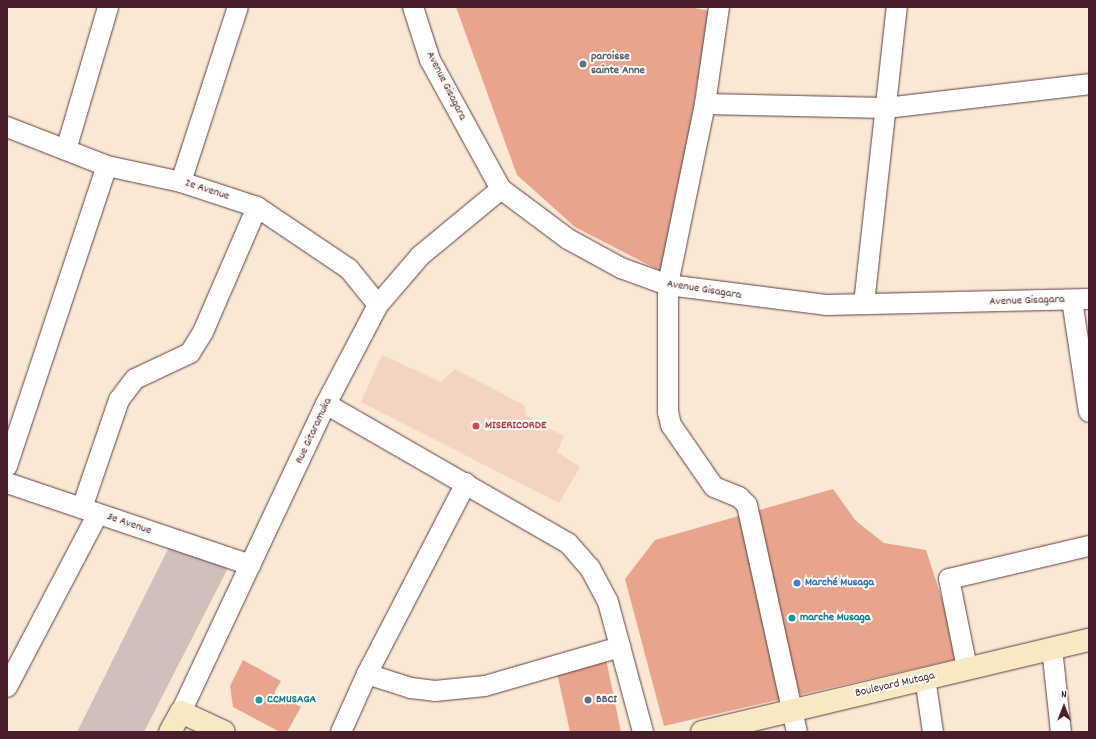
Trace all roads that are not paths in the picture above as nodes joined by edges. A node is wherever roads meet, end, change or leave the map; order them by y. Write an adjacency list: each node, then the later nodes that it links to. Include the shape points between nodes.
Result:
1 (108, 7): 10 (street)
2 (238, 7): 12 (street)
3 (413, 7): 13 (street, Avenue Gisagara, via 430,60)
4 (719, 7): 7 (street)
5 (897, 7): 8 (street)
6 (1089, 84): 8 (street)
7 (705, 104): 8 (street); 15 (street)
8 (886, 108): 17 (street)
9 (7, 127): 10 (street, 2e Avenue)
10 (66, 150): 11 (street, 2e Avenue)
11 (107, 166): 12 (street, 2e Avenue); 21 (street)
12 (181, 182): 14 (street, 2e Avenue)
13 (501, 189): 15 (street, Avenue Gisagara, via 568,239 621,268); 18 (street, Rue Gitaramuka, via 420,256)
14 (257, 207): 18 (street, 2e Avenue, via 349,270); 24 (street, via 204,332 190,353 134,379 119,400)
15 (668, 285): 17 (street, Avenue Gisagara, via 826,305); 34 (street, via 668,412 678,435 714,487 739,497 747,506)
16 (1080, 300): 17 (street, Avenue Gisagara); 20 (street)
17 (864, 304)
18 (378, 305): 19 (street, Rue Gitaramuka)
19 (326, 404): 23 (street); 26 (street, Rue Gitaramuka)
20 (1089, 412)
21 (7, 466)
22 (7, 483): 24 (street, 3e Avenue)
23 (466, 483): 28 (street, via 568,543 590,568 608,602); 31 (street)
24 (90, 511): 26 (street, 3e Avenue); 33 (street)
25 (1089, 546): 30 (street, via 949,578)
26 (251, 565): 35 (street, Rue Gitaramuka)
27 (1089, 640): 29 (street, Boulevard Mutaga)
28 (620, 647): 31 (street, via 485,686 435,691 411,688); 39 (street)
29 (1052, 648): 30 (street, Boulevard Mutaga); 43 (street)
30 (967, 668): 32 (street, Boulevard Mutaga)
31 (367, 674): 38 (street)
32 (925, 678): 34 (street, Boulevard Mutaga); 42 (street)
33 (7, 687)
34 (793, 710): 40 (street, Boulevard Mutaga); 41 (street)
35 (181, 712): 36 (street); 37 (street)
36 (170, 732)
37 (224, 732)
38 (341, 732)
39 (643, 732)
40 (702, 732)
41 (797, 732)
42 (933, 732)
43 (1061, 732)

